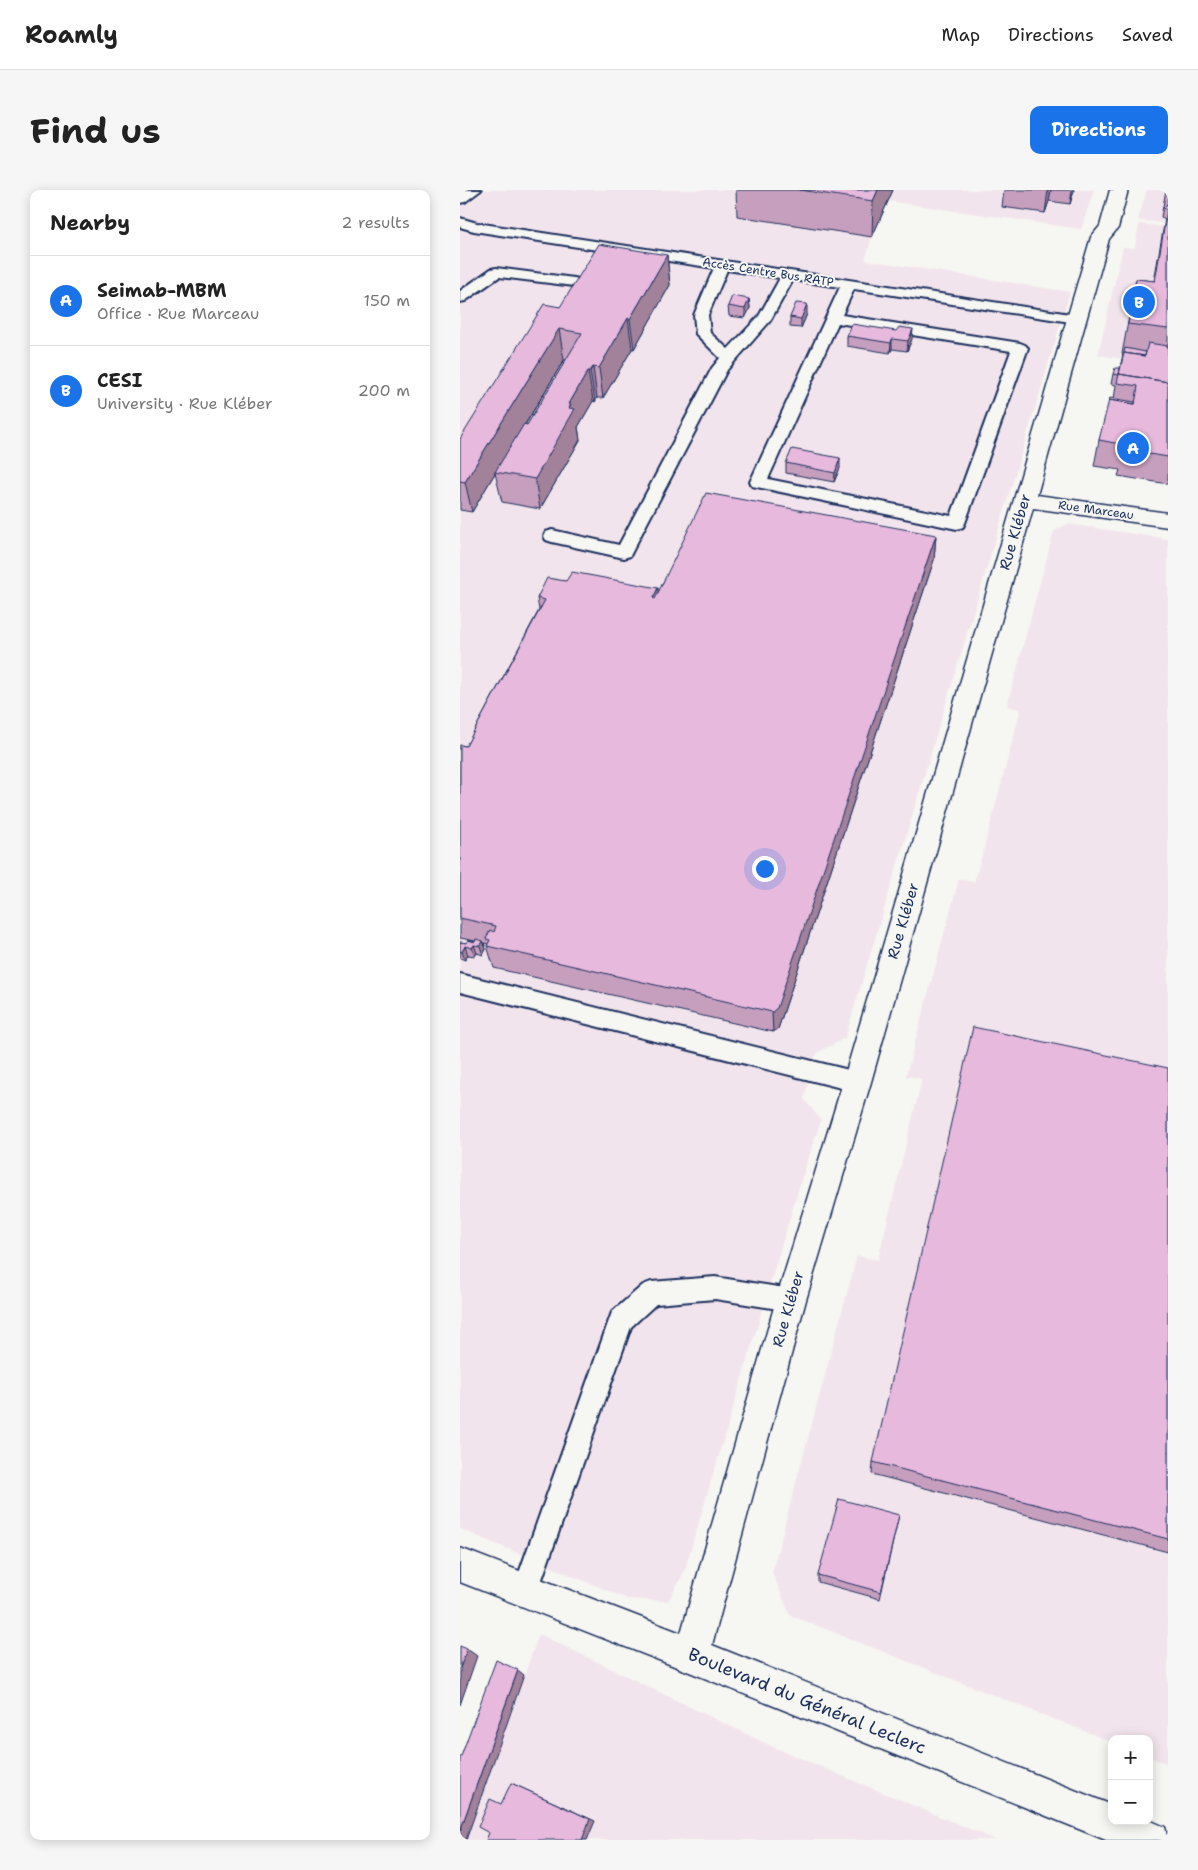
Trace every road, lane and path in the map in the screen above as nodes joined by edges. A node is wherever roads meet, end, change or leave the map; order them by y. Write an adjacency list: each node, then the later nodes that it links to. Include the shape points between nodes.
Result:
1 (474, 190): 3 (lane)
2 (1119, 190): 11 (street, Rue Kléber, via 1109,228 1100,237)
3 (460, 199)
4 (460, 222): 5 (lane, Accès Centre Bus RATP, via 474,227)
5 (722, 265): 6 (lane, Accès Centre Bus RATP); 12 (lane, via 700,315 703,334)
6 (789, 275): 8 (lane, Accès Centre Bus RATP); 12 (lane, via 765,318)
7 (574, 282): 9 (lane, via 496,272)
8 (849, 284): 10 (lane); 11 (lane, Accès Centre Bus RATP)
9 (460, 298)
10 (834, 318): 10 (lane, via 1020,348 956,523 758,482)
11 (1077, 319): 13 (street, Rue Kléber)
12 (729, 358): 15 (lane, via 720,368 624,552)
13 (1024, 500): 14 (street, Rue Marceau); 17 (street, Rue Kléber)
14 (1168, 520)
15 (552, 536)
16 (460, 983): 17 (lane)
17 (856, 1082): 18 (street, Rue Kléber)
18 (791, 1300): 20 (lane, via 715,1288 651,1293 621,1320); 21 (street, Rue Kléber)
19 (460, 1565): 20 (street, Boulevard du Général Leclerc)
20 (526, 1590): 21 (street, Boulevard du Général Leclerc)
21 (692, 1655): 22 (street, Boulevard du Général Leclerc)
22 (1152, 1840)

